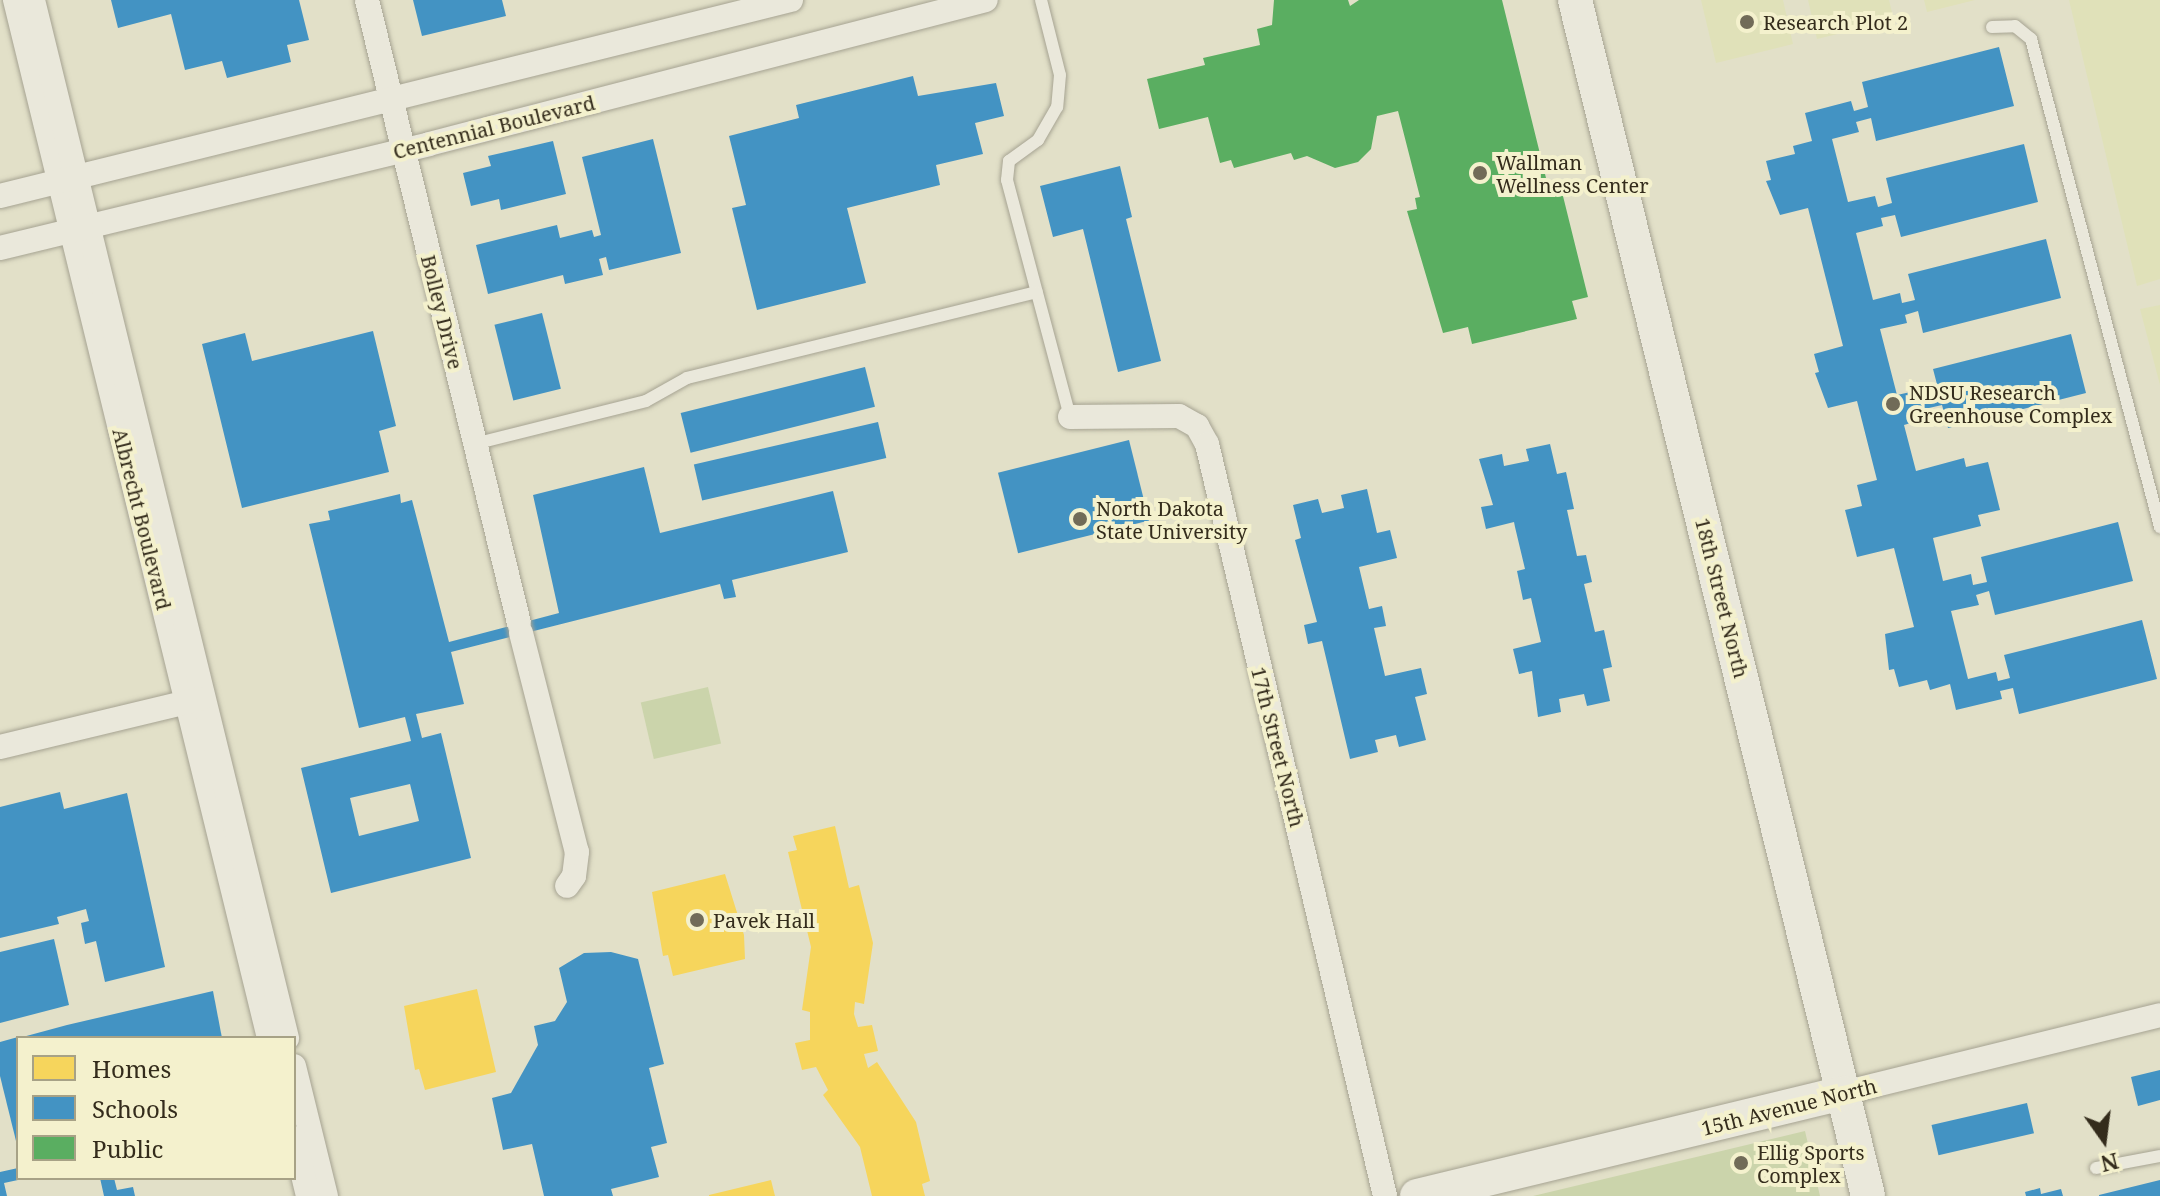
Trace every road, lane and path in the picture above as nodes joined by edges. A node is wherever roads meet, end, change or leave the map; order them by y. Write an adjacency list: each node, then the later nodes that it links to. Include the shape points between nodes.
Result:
1 (15, 0): 11 (street, Albrecht Boulevard)
2 (33, 0): 11 (street, Albrecht Boulevard)
3 (367, 0): 9 (street, Bolley Drive)
4 (791, 0): 9 (street)
5 (986, 0): 10 (street, Centennial Boulevard)
6 (1041, 0): 15 (lane, via 1060,75 1057,107 1038,140 1009,161 1007,180)
7 (1575, 0): 26 (street, 18th Street North)
8 (1992, 27): 18 (lane, via 2015,26 2031,39)
9 (392, 101): 10 (street, Bolley Drive); 11 (street)
10 (404, 149): 13 (street, Centennial Boulevard); 17 (street, Bolley Drive)
11 (68, 180): 12 (street); 13 (street, Albrecht Boulevard)
12 (0, 196)
13 (79, 229): 14 (street, Centennial Boulevard); 19 (street, Albrecht Boulevard)
14 (0, 248)
15 (1037, 292): 16 (lane); 17 (lane, via 687,378 646,401)
16 (1070, 417): 32 (street, 17th Street North, via 1179,416 1197,426 1207,444)
17 (474, 444): 21 (street, Bolley Drive, via 577,852)
18 (2160, 527)
19 (195, 700): 20 (street); 23 (street, Albrecht Boulevard); 24 (street, Albrecht Boulevard)
20 (0, 747)
21 (567, 886)
22 (2160, 1015): 26 (street, 15th Avenue North)
23 (269, 1036)
24 (286, 1036)
25 (296, 1074): 31 (street)
26 (1843, 1093): 33 (street, 15th Avenue North); 34 (street, 18th Street North)
27 (296, 1146): 30 (street)
28 (2160, 1156): 29 (lane)
29 (2096, 1168)
30 (308, 1196)
31 (326, 1196)
32 (1385, 1196)
33 (1417, 1196)
34 (1868, 1196)

